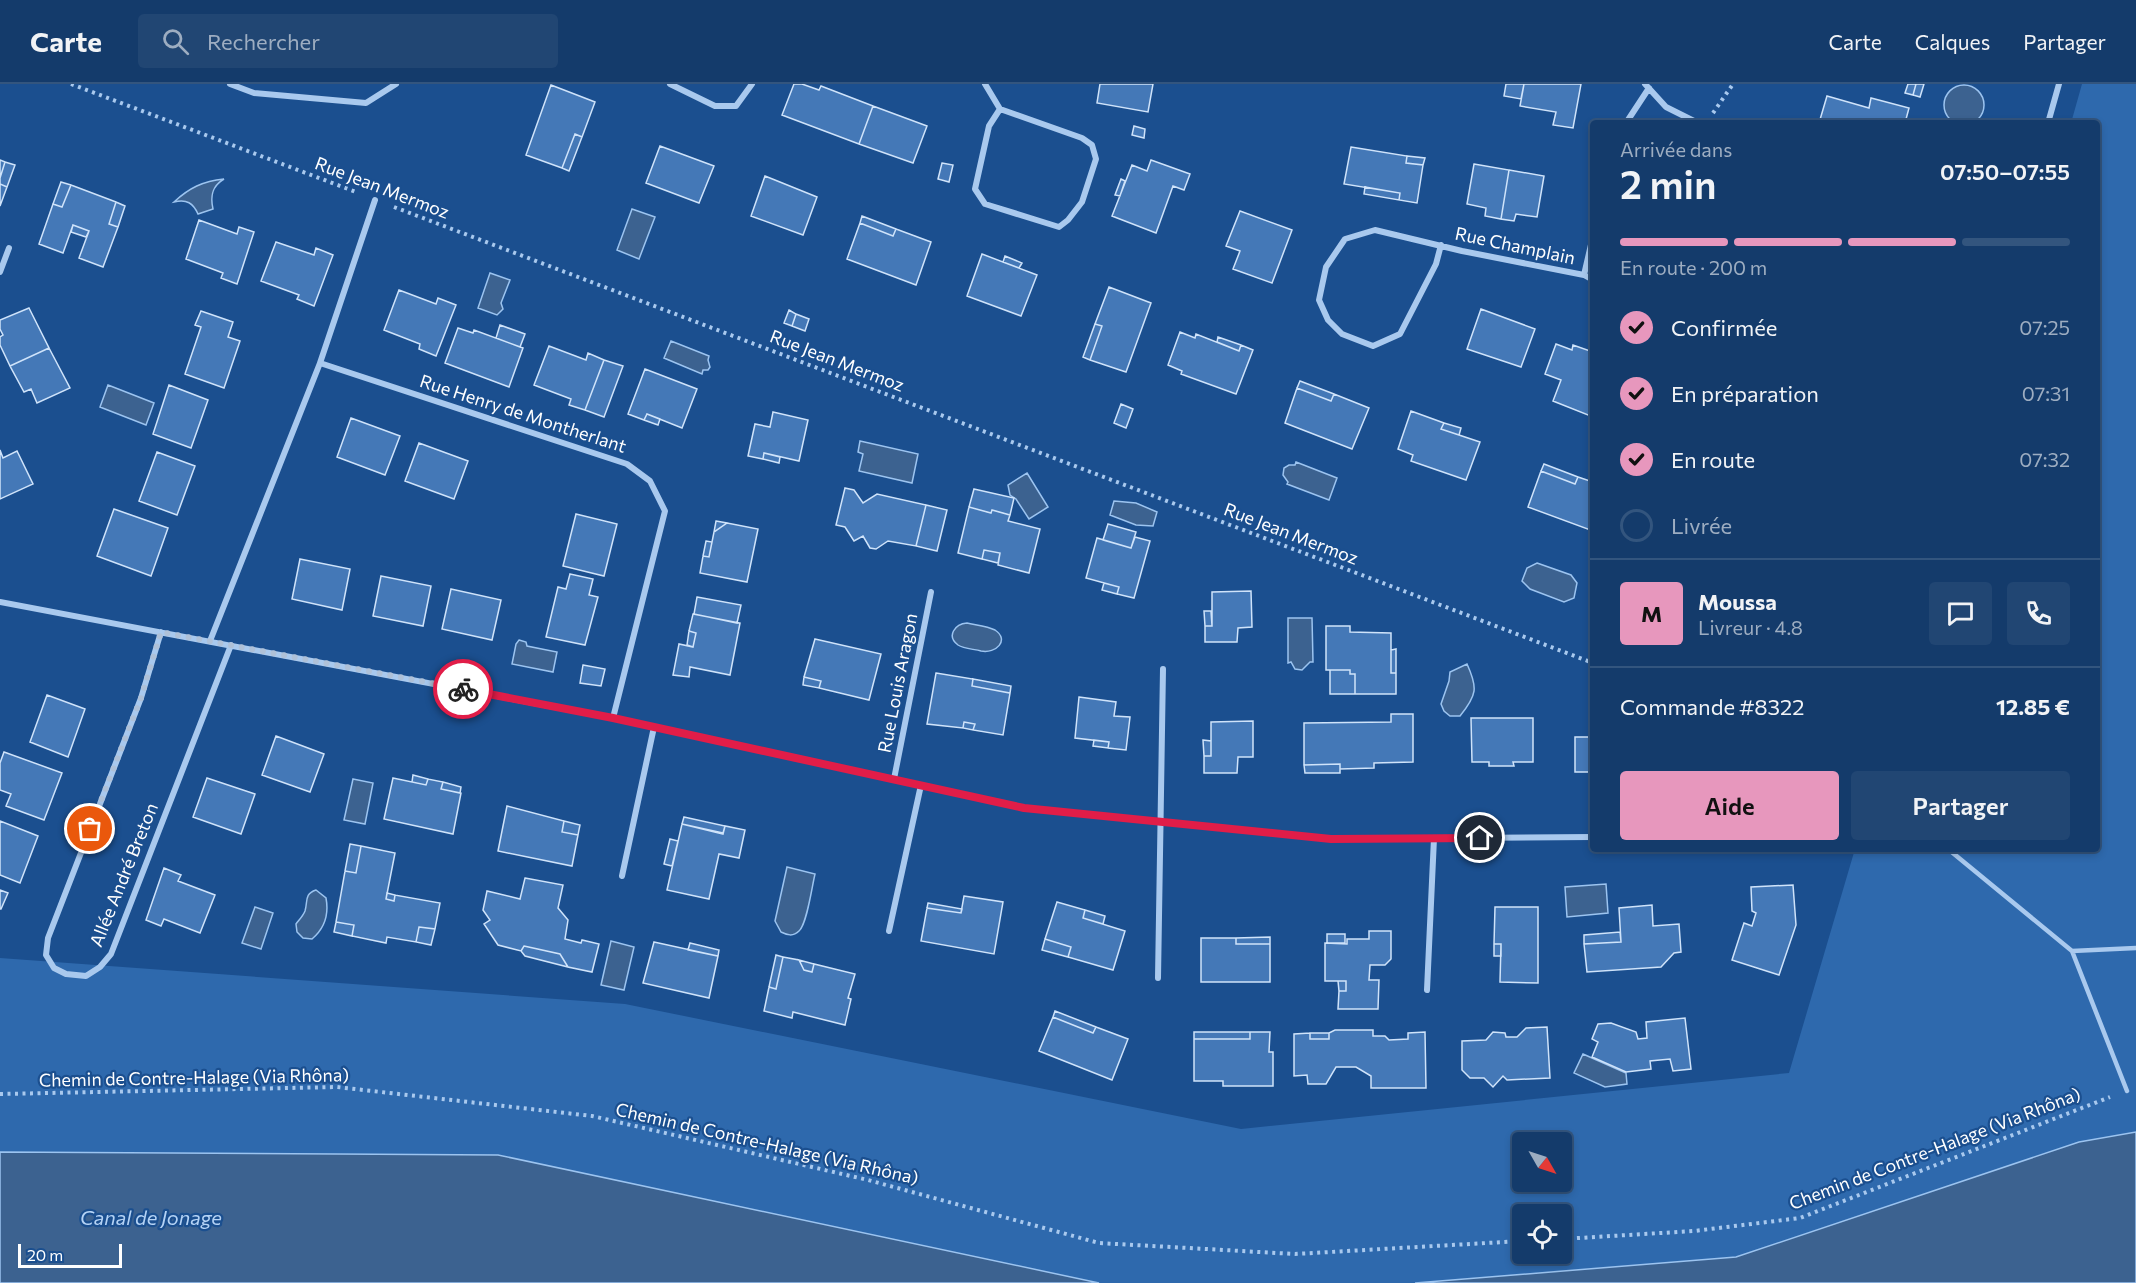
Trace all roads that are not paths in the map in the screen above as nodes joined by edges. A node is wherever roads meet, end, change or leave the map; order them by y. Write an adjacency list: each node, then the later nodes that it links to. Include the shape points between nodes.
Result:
1 (230, 84): 2 (street, via 254,93 366,104)
2 (396, 84)
3 (670, 84): 4 (street, via 715,106 735,106)
4 (752, 84)
5 (986, 84): 8 (street)
6 (2059, 84): 11 (street)
7 (1647, 86): 9 (street); 10 (street, via 1666,107)
8 (1000, 109): 8 (street, via 989,126 975,189 985,204 1059,227 1082,202 1096,159 1092,145)
9 (1628, 120)
10 (1692, 120)
11 (2049, 120)
12 (375, 200): 19 (street)
13 (1441, 246): 13 (street, Rue Champlain, via 1436,264 1400,334 1373,346 1342,334 1328,320 1319,300 1326,267 1345,239 1375,230); 17 (street, Rue Champlain)
14 (9, 248): 16 (street)
15 (1590, 249): 17 (street, Rue Champlain)
16 (0, 272)
17 (1584, 275): 18 (street, Rue Champlain)
18 (1590, 278)
19 (320, 363): 23 (street); 26 (street, Rue Henry de Montherlant, via 627,464 650,481 664,511)
20 (931, 592): 28 (street, Rue Louis Aragon)
21 (0, 602): 22 (street, Rue Louis Aragon)
22 (161, 632): 23 (street, Rue Louis Aragon); 24 (street, Allée André Breton, via 141,698 48,938 46,955 54,968 66,974 86,976 111,954)
23 (210, 641): 24 (street, Rue Louis Aragon)
24 (231, 645): 26 (street, Rue Louis Aragon)
25 (1163, 669): 30 (street)
26 (613, 718): 27 (street, Rue Louis Aragon)
27 (654, 727): 28 (street, Rue Louis Aragon); 34 (street)
28 (894, 779): 29 (street, Rue Louis Aragon)
29 (921, 785): 30 (street, Rue Louis Aragon, via 1024,808); 35 (street)
30 (1161, 822): 32 (street, Rue Louis Aragon, via 1331,839); 38 (street)
31 (1590, 837): 32 (street, Rue Louis Aragon)
32 (1434, 838): 39 (street)
33 (1952, 852): 37 (lane)
34 (622, 876)
35 (889, 931)
36 (2136, 948): 37 (lane)
37 (2072, 951): 40 (lane)
38 (1158, 978)
39 (1427, 990)
40 (2127, 1091)

